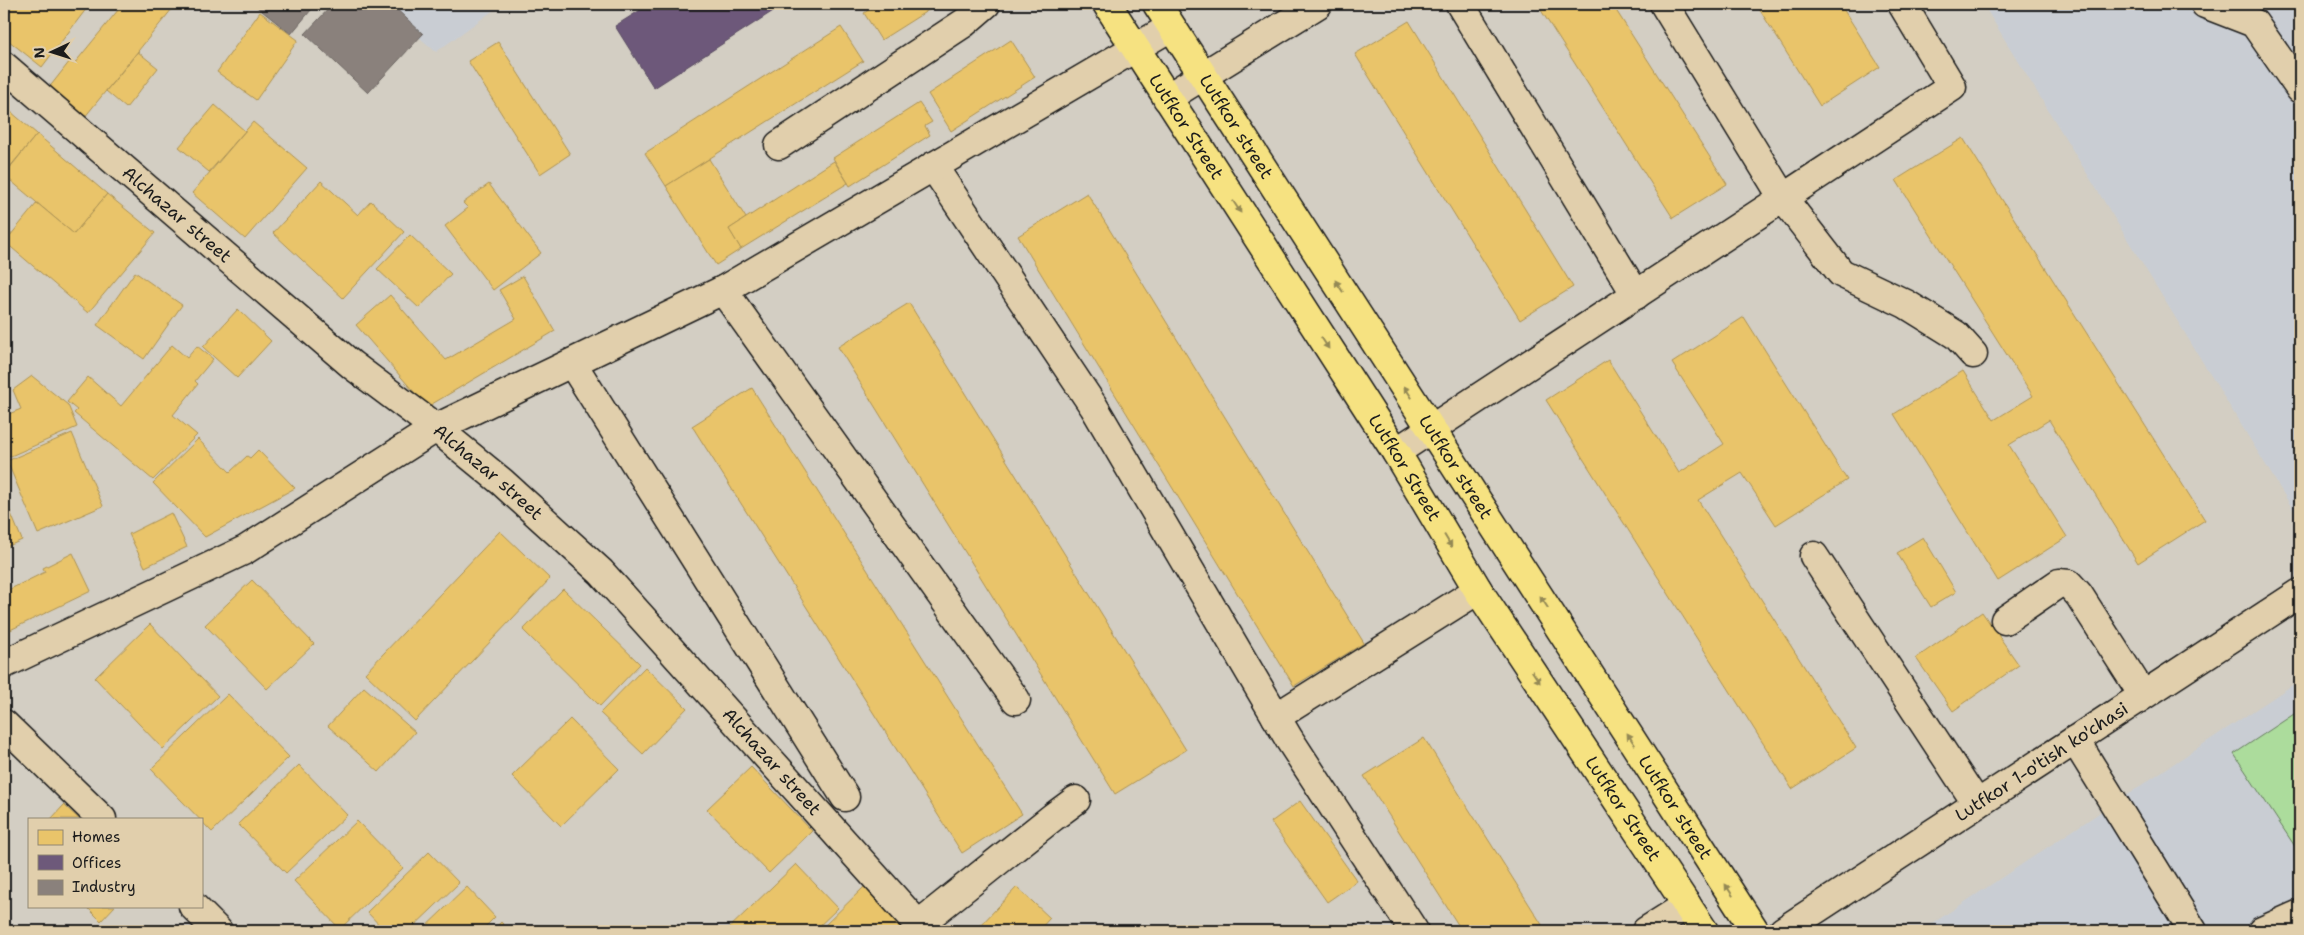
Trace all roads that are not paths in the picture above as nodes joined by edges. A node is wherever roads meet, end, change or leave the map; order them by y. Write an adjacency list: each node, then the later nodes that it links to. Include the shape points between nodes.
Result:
1 (986, 4): 15 (street, via 964,23)
2 (1107, 4): 10 (main road, Lutfkor Street)
3 (1156, 4): 9 (main road, Lutfkor street)
4 (1318, 4): 12 (street)
5 (1460, 4): 19 (street)
6 (1664, 4): 17 (street)
7 (1902, 4): 17 (street, via 1952,87)
8 (2205, 4): 13 (street, via 2254,23)
9 (1172, 27): 10 (street); 12 (main road, Lutfkor street)
10 (1136, 49): 14 (main road, Lutfkor Street); 16 (street)
11 (4, 66): 22 (street, Alchazar street, via 352,365)
12 (1203, 76): 14 (street); 23 (main road, Lutfkor street, one-way to 12)
13 (2300, 89)
14 (1167, 98): 24 (main road, Lutfkor Street, one-way to 24)
15 (778, 144)
16 (933, 166): 18 (street); 32 (street, via 1094,408)
17 (1783, 198): 19 (street); 20 (street, via 1841,273 1906,304 1956,335)
18 (723, 290): 21 (street); 31 (street)
19 (1636, 295): 23 (street)
20 (1973, 354)
21 (572, 363): 22 (street); 35 (street)
22 (436, 428): 29 (street, via 245,550); 42 (street, Alchazar street, via 502,482 601,572)
23 (1432, 429): 24 (street); 47 (main road, Lutfkor street, one-way to 23)
24 (1396, 452): 26 (main road, Lutfkor Street, one-way to 26)
25 (1814, 556): 37 (street)
26 (1478, 590): 32 (street); 39 (main road, Lutfkor Street, one-way to 39)
27 (2300, 593): 30 (street, Lutfkor 1-o'tish ko'chasi)
28 (2005, 620): 30 (street, via 2059,583 2068,584 2079,595)
29 (4, 664)
30 (2143, 695): 34 (street, Lutfkor 1-o'tish ko'chasi)
31 (1016, 700)
32 (1276, 717): 44 (street)
33 (4, 724): 38 (street)
34 (2075, 740): 37 (street, Lutfkor 1-o'tish ko'chasi); 49 (street)
35 (844, 797)
36 (1076, 800): 42 (street)
37 (1977, 804): 48 (street, Lutfkor 1-o'tish ko'chasi)
38 (101, 818)
39 (1687, 905): 45 (street); 46 (main road, Lutfkor Street)
40 (194, 908): 43 (street)
41 (2300, 914): 50 (street)
42 (921, 928)
43 (218, 931)
44 (1414, 931)
45 (1646, 931)
46 (1704, 931)
47 (1755, 931)
48 (1783, 931)
49 (2193, 931)
50 (2262, 931)

